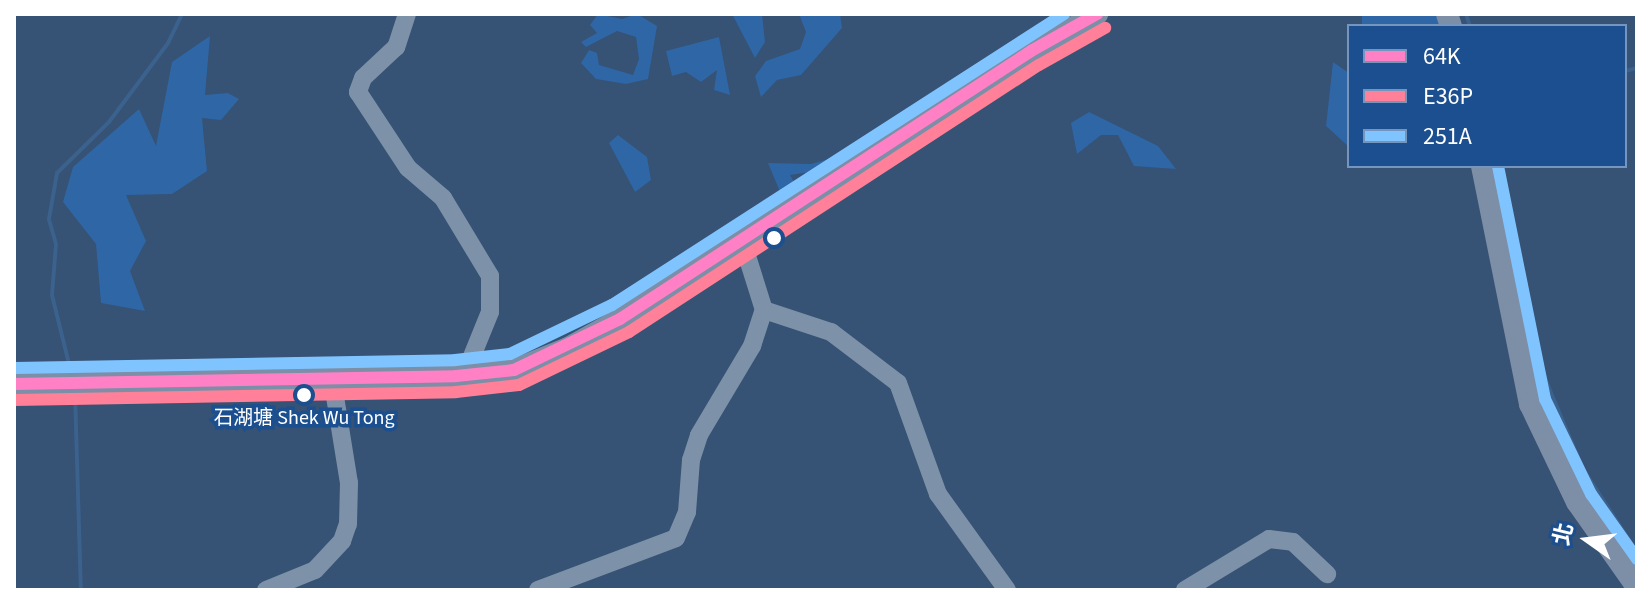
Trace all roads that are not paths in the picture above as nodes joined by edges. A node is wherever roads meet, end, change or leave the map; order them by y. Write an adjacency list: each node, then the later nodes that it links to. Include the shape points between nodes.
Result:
1 (407, 14): 6 (street, via 396,47 363,78 358,92 408,168 443,198 490,276 490,312)
2 (1097, 14): 4 (main road)
3 (1482, 168): 10 (main road, via 1530,404 1577,502)
4 (742, 240): 5 (street); 6 (main road, via 568,348 514,370)
5 (764, 310): 12 (street, via 752,346 699,435 691,460 687,512 676,538); 13 (street, via 831,332 898,383 938,494)
6 (464, 376): 7 (main road)
7 (332, 378): 8 (main road); 11 (street, via 349,483 348,524 342,541 315,570)
8 (14, 384)
9 (1327, 574): 14 (street, via 1293,542 1269,539)
10 (1637, 587)
11 (266, 590)
12 (538, 590)
13 (1007, 590)
14 (1185, 590)

